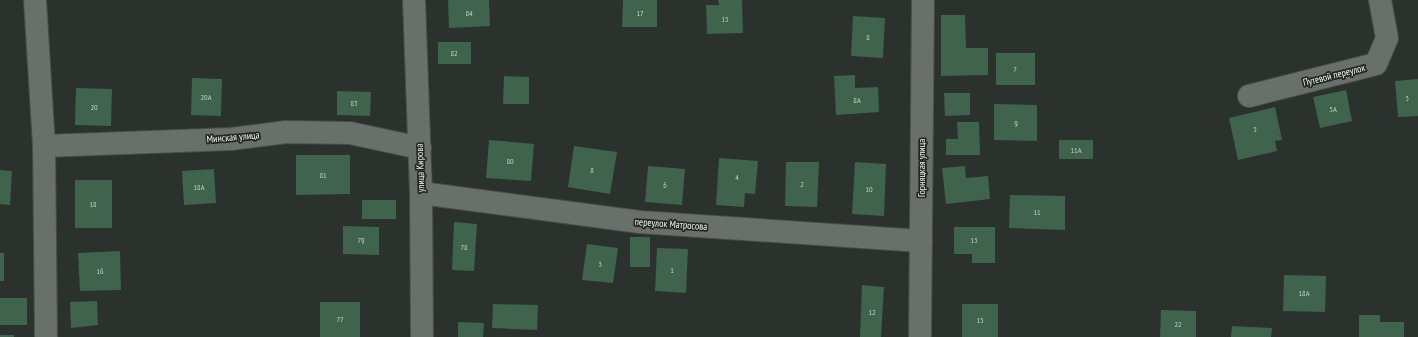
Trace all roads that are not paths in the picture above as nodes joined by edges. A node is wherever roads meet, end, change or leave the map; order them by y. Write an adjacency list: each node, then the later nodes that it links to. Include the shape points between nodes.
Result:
1 (35, 0): 6 (street)
2 (414, 0): 7 (street, улица Кирова)
3 (923, 0): 9 (street, Горняцкая улица)
4 (1380, 0): 5 (street, Путевой переулок, via 1387,38 1376,64)
5 (1249, 96)
6 (44, 146): 7 (street, Минская улица, via 231,138 286,132 350,133); 10 (street)
7 (420, 148): 8 (street, улица Кирова)
8 (422, 193): 9 (street, переулок Матросова, via 640,222); 11 (street, улица Кирова)
9 (921, 241): 12 (street, Горняцкая улица)
10 (46, 337)
11 (422, 337)
12 (920, 337)

